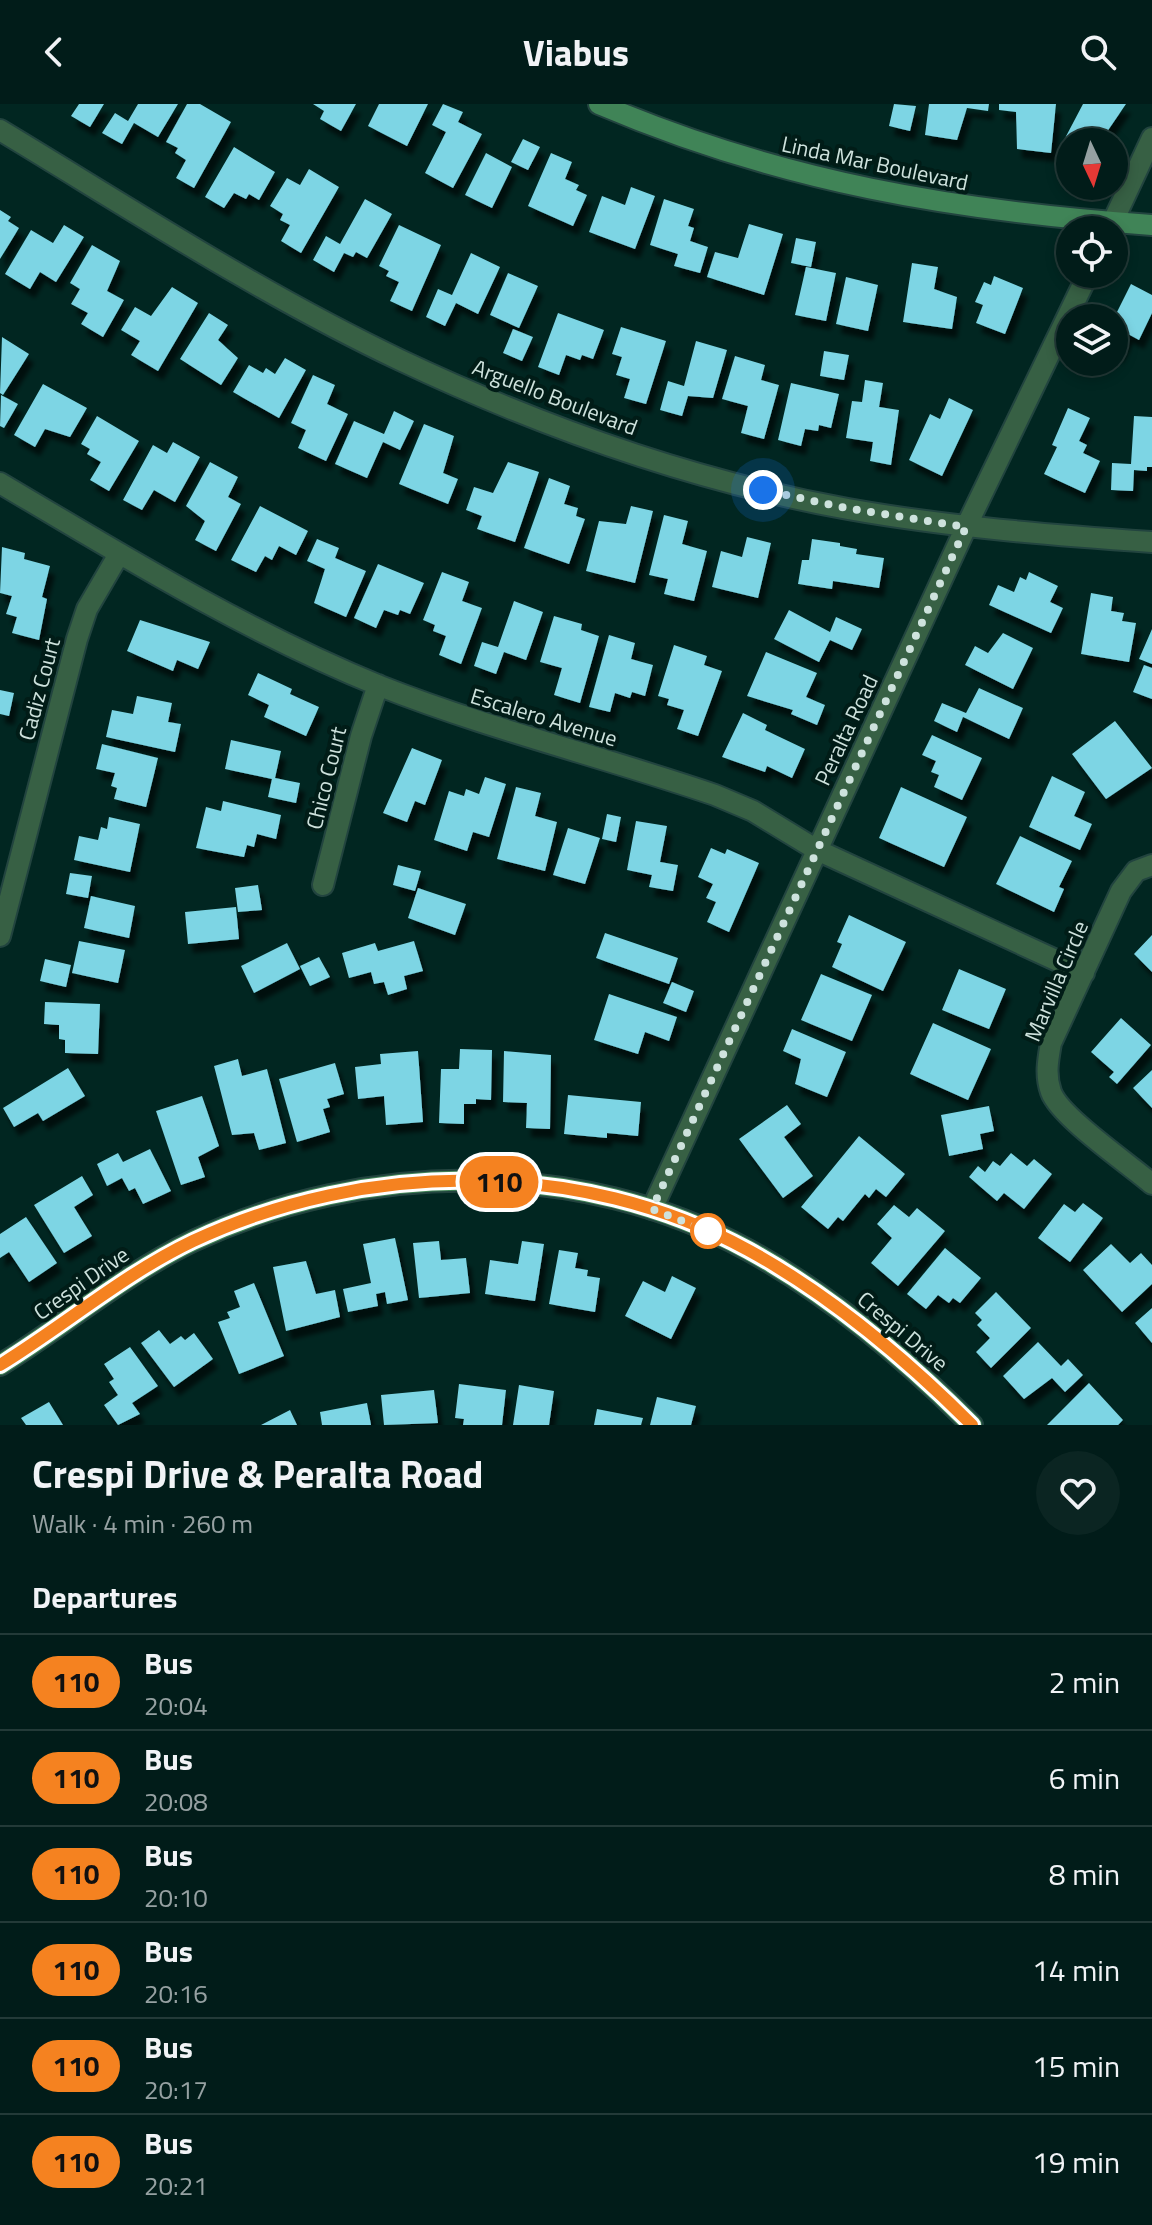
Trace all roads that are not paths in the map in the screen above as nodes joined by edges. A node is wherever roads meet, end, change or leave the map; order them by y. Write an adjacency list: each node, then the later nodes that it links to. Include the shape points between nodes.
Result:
1 (599, 104): 5 (street, Linda Mar Boulevard, via 743,157 861,188)
2 (0, 130): 10 (street, Arguello Boulevard, via 292,304 521,413 721,479 846,508)
3 (1152, 138): 4 (street)
4 (1116, 216)
5 (1056, 219)
6 (1152, 225): 7 (street, Linda Mar Boulevard)
7 (1128, 226)
8 (1081, 288): 10 (street, Peralta Road)
9 (0, 483): 12 (street, Escalero Avenue)
10 (966, 527): 11 (street, Arguello Boulevard); 14 (street, Peralta Road)
11 (1152, 542)
12 (119, 554): 13 (street, Escalero Avenue, via 244,622); 17 (street, Cadiz Court, via 87,609 77,639)
13 (378, 685): 14 (street, Escalero Avenue, via 466,718 715,795); 16 (street, Chico Court)
14 (817, 850): 18 (street, Escalero Avenue); 20 (street, Peralta Road)
15 (1152, 865): 18 (street, Marvilla Circle, via 1136,871 1121,891)
16 (323, 885)
17 (0, 936)
18 (1084, 973): 19 (street, Marvilla Circle, via 1051,1043 1046,1070 1052,1094 1068,1115)
19 (1152, 1184)
20 (652, 1209): 21 (street, Crespi Drive, via 609,1196 503,1182 398,1184 303,1201 192,1241); 22 (street, Crespi Drive, via 747,1250 791,1276 878,1338)
21 (0, 1365)
22 (972, 1425)

